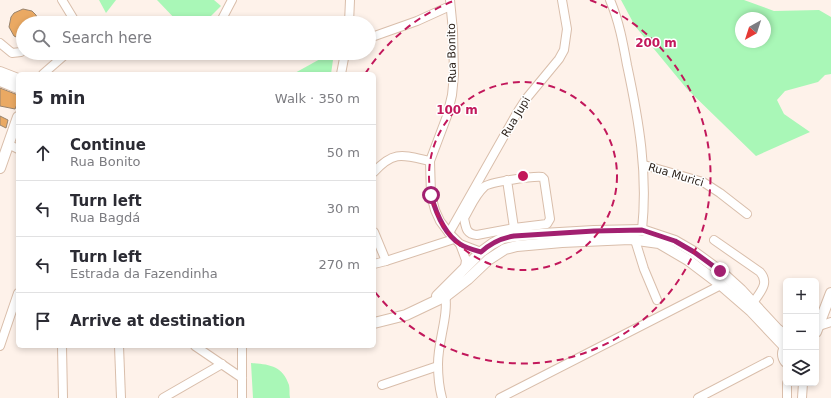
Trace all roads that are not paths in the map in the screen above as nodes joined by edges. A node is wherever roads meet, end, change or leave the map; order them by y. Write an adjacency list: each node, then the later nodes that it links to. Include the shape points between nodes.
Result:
1 (62, 0): 7 (street)
2 (232, 0): 8 (street)
3 (350, 0): 9 (street)
4 (562, 0): 32 (street, Rua Jupi, via 567,29 564,50 517,113)
5 (610, 0): 24 (street, via 619,23)
6 (450, 3): 10 (street, via 417,21); 23 (street, Rua Bonito, via 454,60 452,95)
7 (72, 16)
8 (224, 16)
9 (349, 16)
10 (376, 36)
11 (0, 43): 12 (street, via 12,53)
12 (16, 53)
13 (59, 60): 16 (street)
14 (344, 60): 17 (street)
15 (0, 72): 18 (main road)
16 (45, 72)
17 (341, 72)
18 (16, 78)
19 (0, 81): 20 (main road)
20 (16, 87)
21 (16, 129): 22 (main road)
22 (13, 146): 25 (main road)
23 (430, 161): 26 (street, via 398,155 384,162); 32 (street, Rua Bonito, via 431,195 435,210)
24 (644, 165): 28 (street, Rua Murici, via 703,182); 29 (street)
25 (0, 168)
26 (376, 170)
27 (507, 180): 30 (street); 30 (street, via 540,177 544,179 550,219 547,224); 30 (street, via 484,186 464,218 467,231 471,235)
28 (748, 214)
29 (642, 230): 30 (main road); 44 (main road, via 675,241 694,252 720,271)
30 (514, 232): 35 (main road)
31 (376, 237): 36 (street)
32 (454, 239): 35 (street); 36 (street); 38 (street, Rua Bonito, via 466,260)
33 (635, 240): 39 (main road, via 669,248); 40 (main road, via 562,242 505,249 488,260 468,279); 43 (street)
34 (714, 240): 44 (street, via 763,276 764,286)
35 (481, 252): 38 (main road)
36 (386, 261): 37 (street)
37 (376, 264)
38 (465, 267): 40 (main road)
39 (721, 285): 50 (main road); 67 (street)
40 (445, 293): 46 (main road, via 406,315); 58 (street, via 446,315)
41 (831, 293): 47 (main road)
42 (16, 299): 51 (street)
43 (657, 300)
44 (753, 303): 49 (main road)
45 (831, 322): 48 (street)
46 (376, 323)
47 (819, 324)
48 (819, 328)
49 (783, 334)
50 (783, 345)
51 (0, 346)
52 (62, 348): 62 (street)
53 (119, 348): 63 (street)
54 (198, 348): 57 (street)
55 (242, 348): 59 (street)
56 (769, 361): 68 (street)
57 (222, 364): 59 (street); 64 (street)
58 (438, 366): 60 (street); 66 (street)
59 (242, 378): 65 (street)
60 (382, 385)
61 (787, 386): 69 (street)
62 (63, 398)
63 (121, 398)
64 (163, 398)
65 (242, 398)
66 (442, 398)
67 (500, 398)
68 (698, 398)
69 (787, 398)

